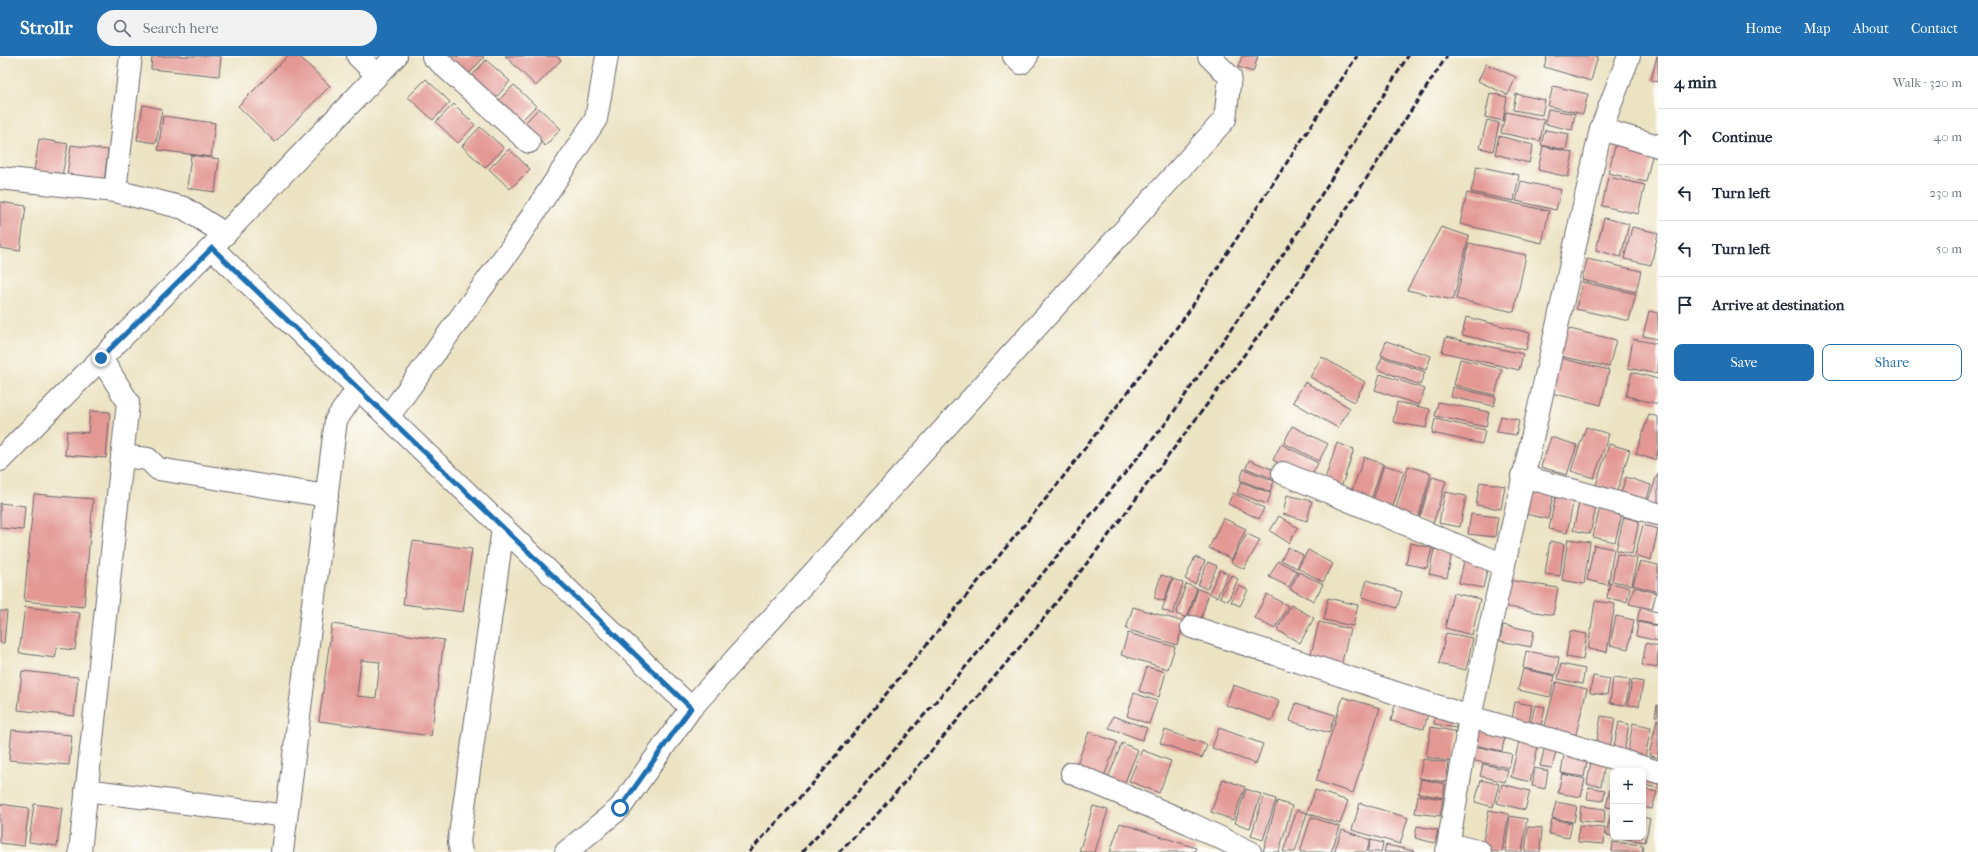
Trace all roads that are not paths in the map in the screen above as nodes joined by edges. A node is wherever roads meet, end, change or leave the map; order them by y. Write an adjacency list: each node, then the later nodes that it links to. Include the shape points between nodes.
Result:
1 (131, 56): 15 (street)
2 (358, 56): 10 (street)
3 (396, 56): 10 (street)
4 (433, 56): 12 (street)
5 (607, 56): 19 (street, via 596,119 511,248)
6 (1014, 56): 7 (street, via 1021,63)
7 (1027, 56)
8 (1209, 56): 29 (street, via 1230,77 1226,119)
9 (1629, 56): 11 (street)
10 (377, 75): 16 (street)
11 (1601, 129): 13 (street); 23 (street)
12 (529, 142)
13 (1658, 146)
14 (0, 178): 15 (street)
15 (115, 191): 16 (street, via 184,208)
16 (218, 241): 17 (street); 18 (street)
17 (101, 358): 20 (street, via 128,402); 21 (street)
18 (358, 388): 19 (street); 24 (street, via 336,420)
19 (388, 417): 26 (street)
20 (122, 456): 24 (street, via 148,458 158,470); 33 (street)
21 (0, 460)
22 (1283, 473): 27 (street)
23 (1522, 476): 25 (street); 27 (street)
24 (327, 496): 34 (street)
25 (1658, 514)
26 (503, 528): 29 (street); 38 (street, via 460,834)
27 (1504, 565): 30 (street)
28 (1192, 627): 30 (street)
29 (691, 708): 39 (street, via 620,808)
30 (1470, 717): 31 (street); 35 (street)
31 (1658, 772)
32 (1072, 773): 40 (street)
33 (86, 790): 34 (street); 36 (street)
34 (286, 816): 37 (street)
35 (1448, 848): 41 (street)
36 (80, 852)
37 (282, 852)
38 (461, 852)
39 (566, 852)
40 (1250, 852)
41 (1480, 852)

